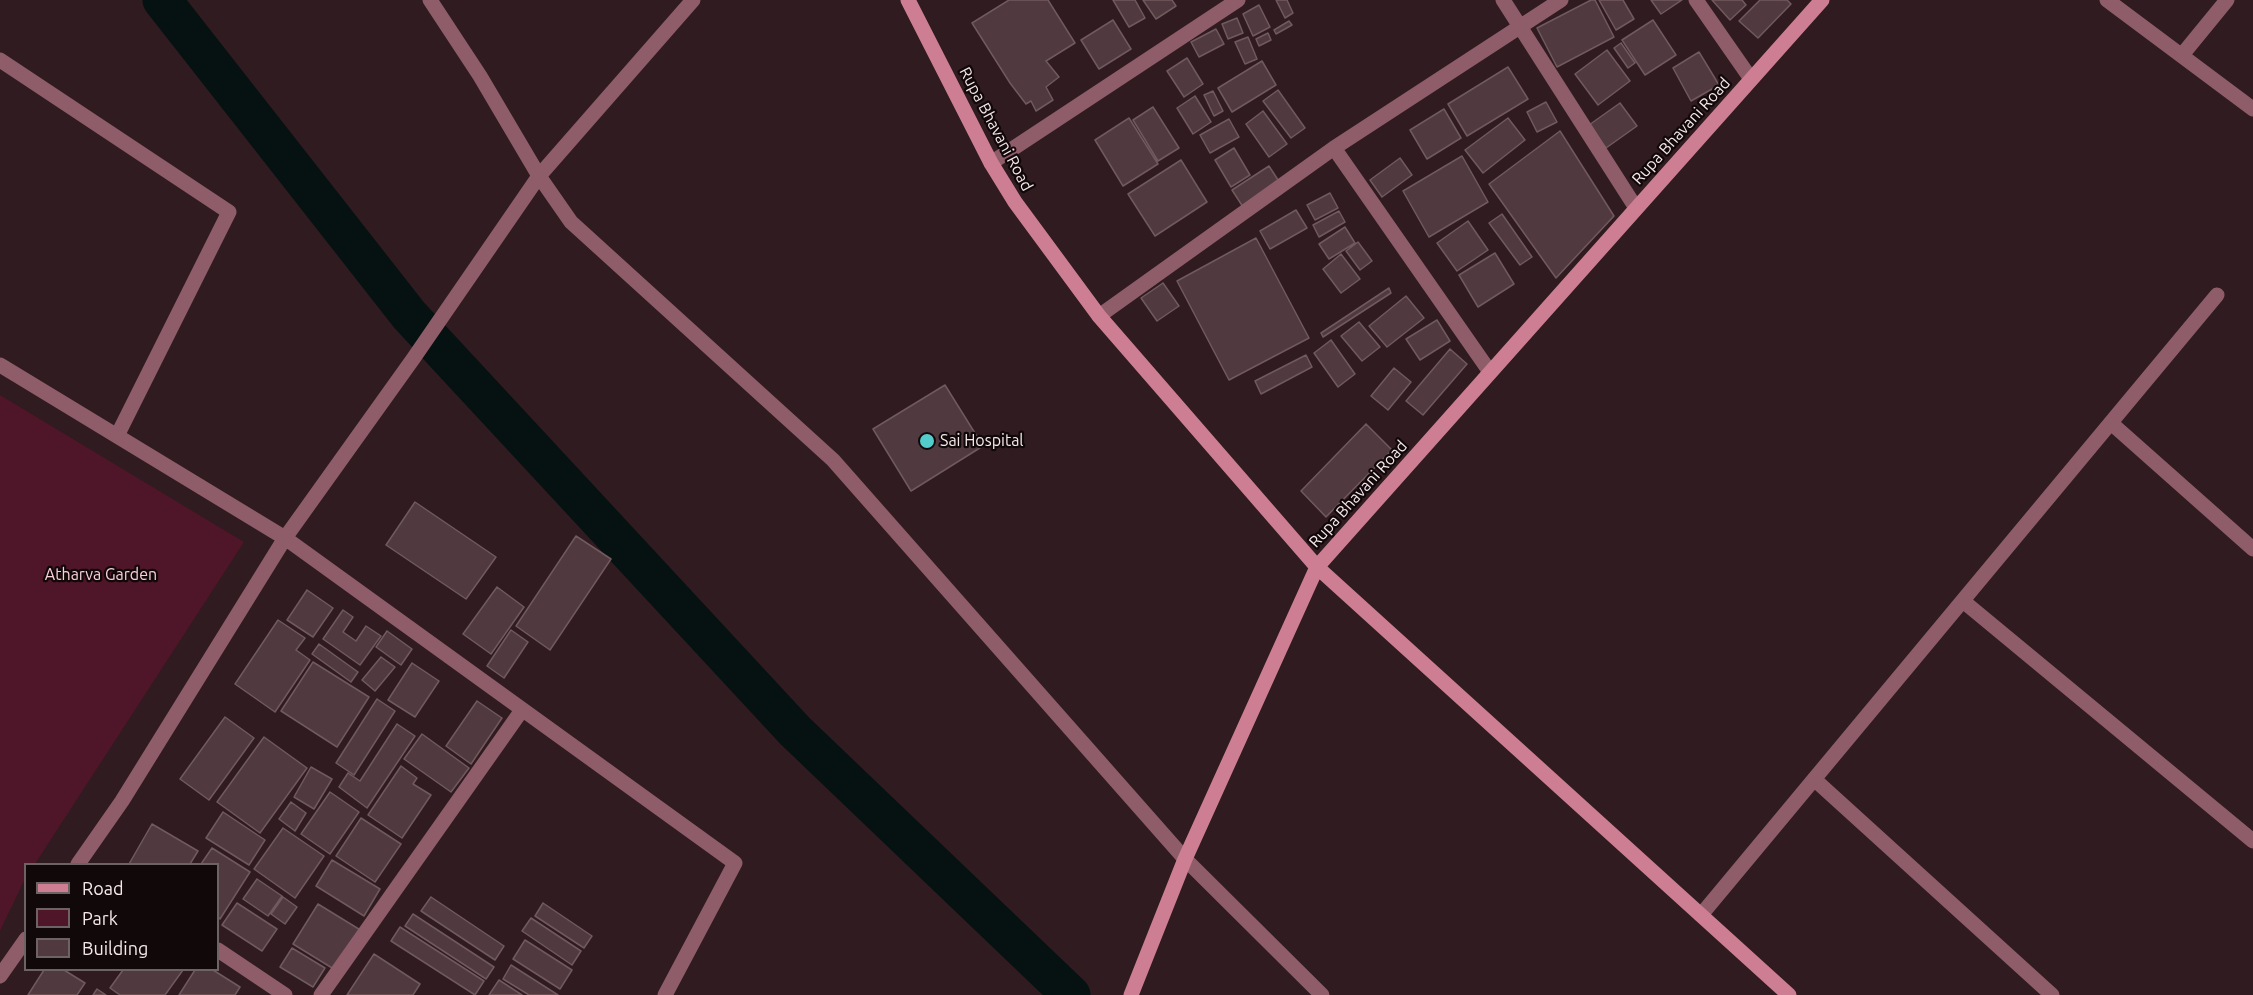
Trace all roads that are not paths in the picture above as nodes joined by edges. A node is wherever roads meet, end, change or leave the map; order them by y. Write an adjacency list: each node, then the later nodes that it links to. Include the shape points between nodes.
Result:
1 (430, 0): 18 (street)
2 (693, 0): 18 (street)
3 (909, 0): 17 (street, Rupa Bhavani Road)
4 (1238, 0): 17 (street)
5 (1503, 0): 11 (street)
6 (1561, 0): 11 (street)
7 (1696, 0): 14 (street)
8 (1822, 0): 14 (street, Rupa Bhavani Road)
9 (2107, 0): 12 (street)
10 (2226, 0): 12 (street)
11 (1520, 27): 16 (street); 19 (street)
12 (2182, 55): 15 (street)
13 (0, 60): 25 (street, via 229,212)
14 (1751, 80): 19 (street, Rupa Bhavani Road)
15 (2253, 109)
16 (1334, 148): 21 (street); 23 (street)
17 (991, 163): 21 (street, Rupa Bhavani Road)
18 (539, 176): 26 (street); 33 (street, via 571,222 833,459)
19 (1636, 208): 23 (street, Rupa Bhavani Road)
20 (2217, 295): 24 (street)
21 (1099, 316): 28 (street, Rupa Bhavani Road)
22 (0, 365): 25 (street)
23 (1490, 372): 28 (street, Rupa Bhavani Road)
24 (2111, 423): 27 (street); 29 (street)
25 (117, 436): 26 (street)
26 (285, 538): 30 (street); 34 (street)
27 (2253, 549)
28 (1317, 567): 33 (street); 35 (street)
29 (1963, 601): 31 (street); 32 (street)
30 (522, 710): 40 (street); 41 (street, via 735,863)
31 (1814, 779): 35 (street); 45 (street)
32 (2253, 841)
33 (1185, 859): 42 (street); 43 (street)
34 (83, 863)
35 (1701, 915): 44 (street)
36 (24, 942): 38 (street)
37 (219, 951): 39 (street)
38 (0, 976)
39 (285, 995)
40 (321, 995)
41 (665, 995)
42 (1131, 995)
43 (1322, 995)
44 (1789, 995)
45 (2052, 995)

